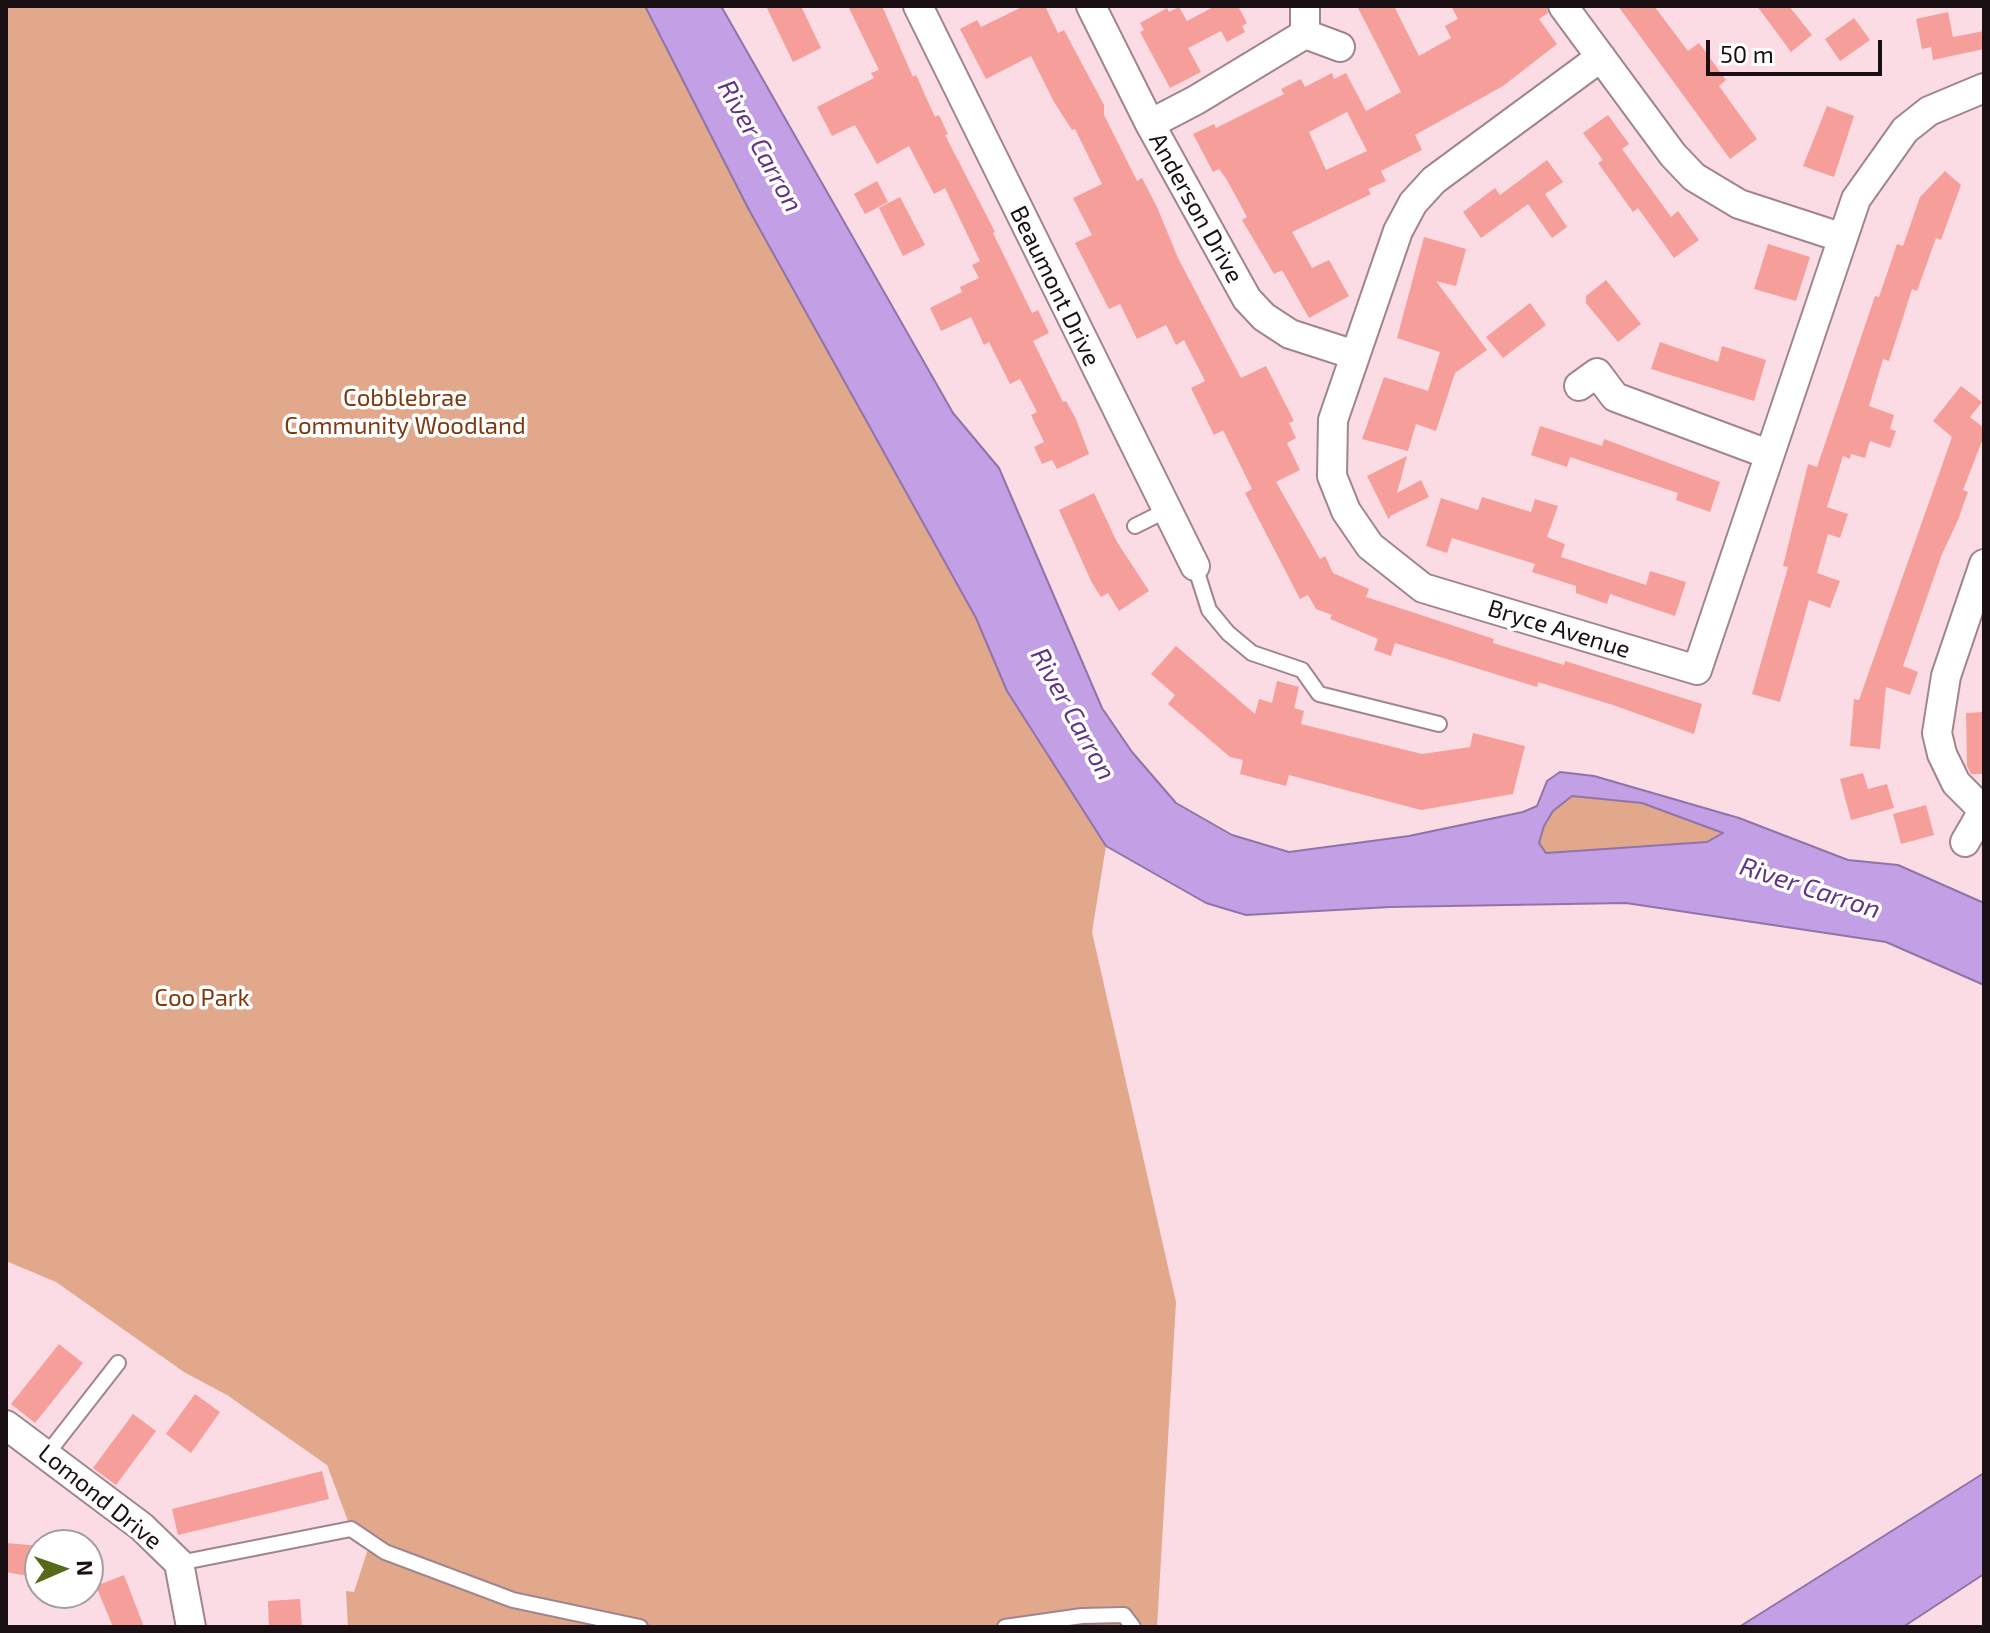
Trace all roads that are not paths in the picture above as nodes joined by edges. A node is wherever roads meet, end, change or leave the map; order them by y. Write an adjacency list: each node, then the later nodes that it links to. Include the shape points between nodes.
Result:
1 (918, 6): 13 (street, Beaumont Drive)
2 (1091, 6): 8 (street, Anderson Drive)
3 (1563, 6): 6 (street)
4 (1305, 20): 5 (street); 8 (street, via 1196,100)
5 (1340, 47)
6 (1601, 57): 9 (street, via 1694,177 1739,204); 10 (street, Bryce Avenue, via 1434,180 1413,203 1398,231)
7 (1984, 88): 9 (street, Bryce Avenue, via 1938,106 1905,130 1856,199)
8 (1150, 124): 10 (street, Anderson Drive, via 1247,299 1290,334)
9 (1840, 237): 12 (street, Bryce Avenue)
10 (1355, 355): 12 (street, Bryce Avenue, via 1333,420 1332,476 1346,511 1370,546 1423,588 1697,670)
11 (1579, 386): 12 (street, via 1597,373 1615,397)
12 (1768, 454)
13 (1167, 510): 14 (lane); 16 (street, Beaumont Drive)
14 (1135, 526)
15 (1984, 564): 18 (street, via 1946,676 1937,733 1956,783)
16 (1195, 566): 17 (lane, via 1209,610 1252,653 1302,670 1319,694)
17 (1439, 724)
18 (1983, 811): 19 (street)
19 (1965, 842)
20 (118, 1363): 22 (lane)
21 (6, 1425): 22 (street, Lomond Drive)
22 (47, 1454): 23 (street, Lomond Drive, via 142,1527)
23 (179, 1563): 24 (street, Lomond Drive); 25 (lane, via 351,1529 385,1552 513,1600)
24 (191, 1627)
25 (640, 1627)
26 (1005, 1627): 27 (lane, via 1124,1615)
27 (1133, 1627)

